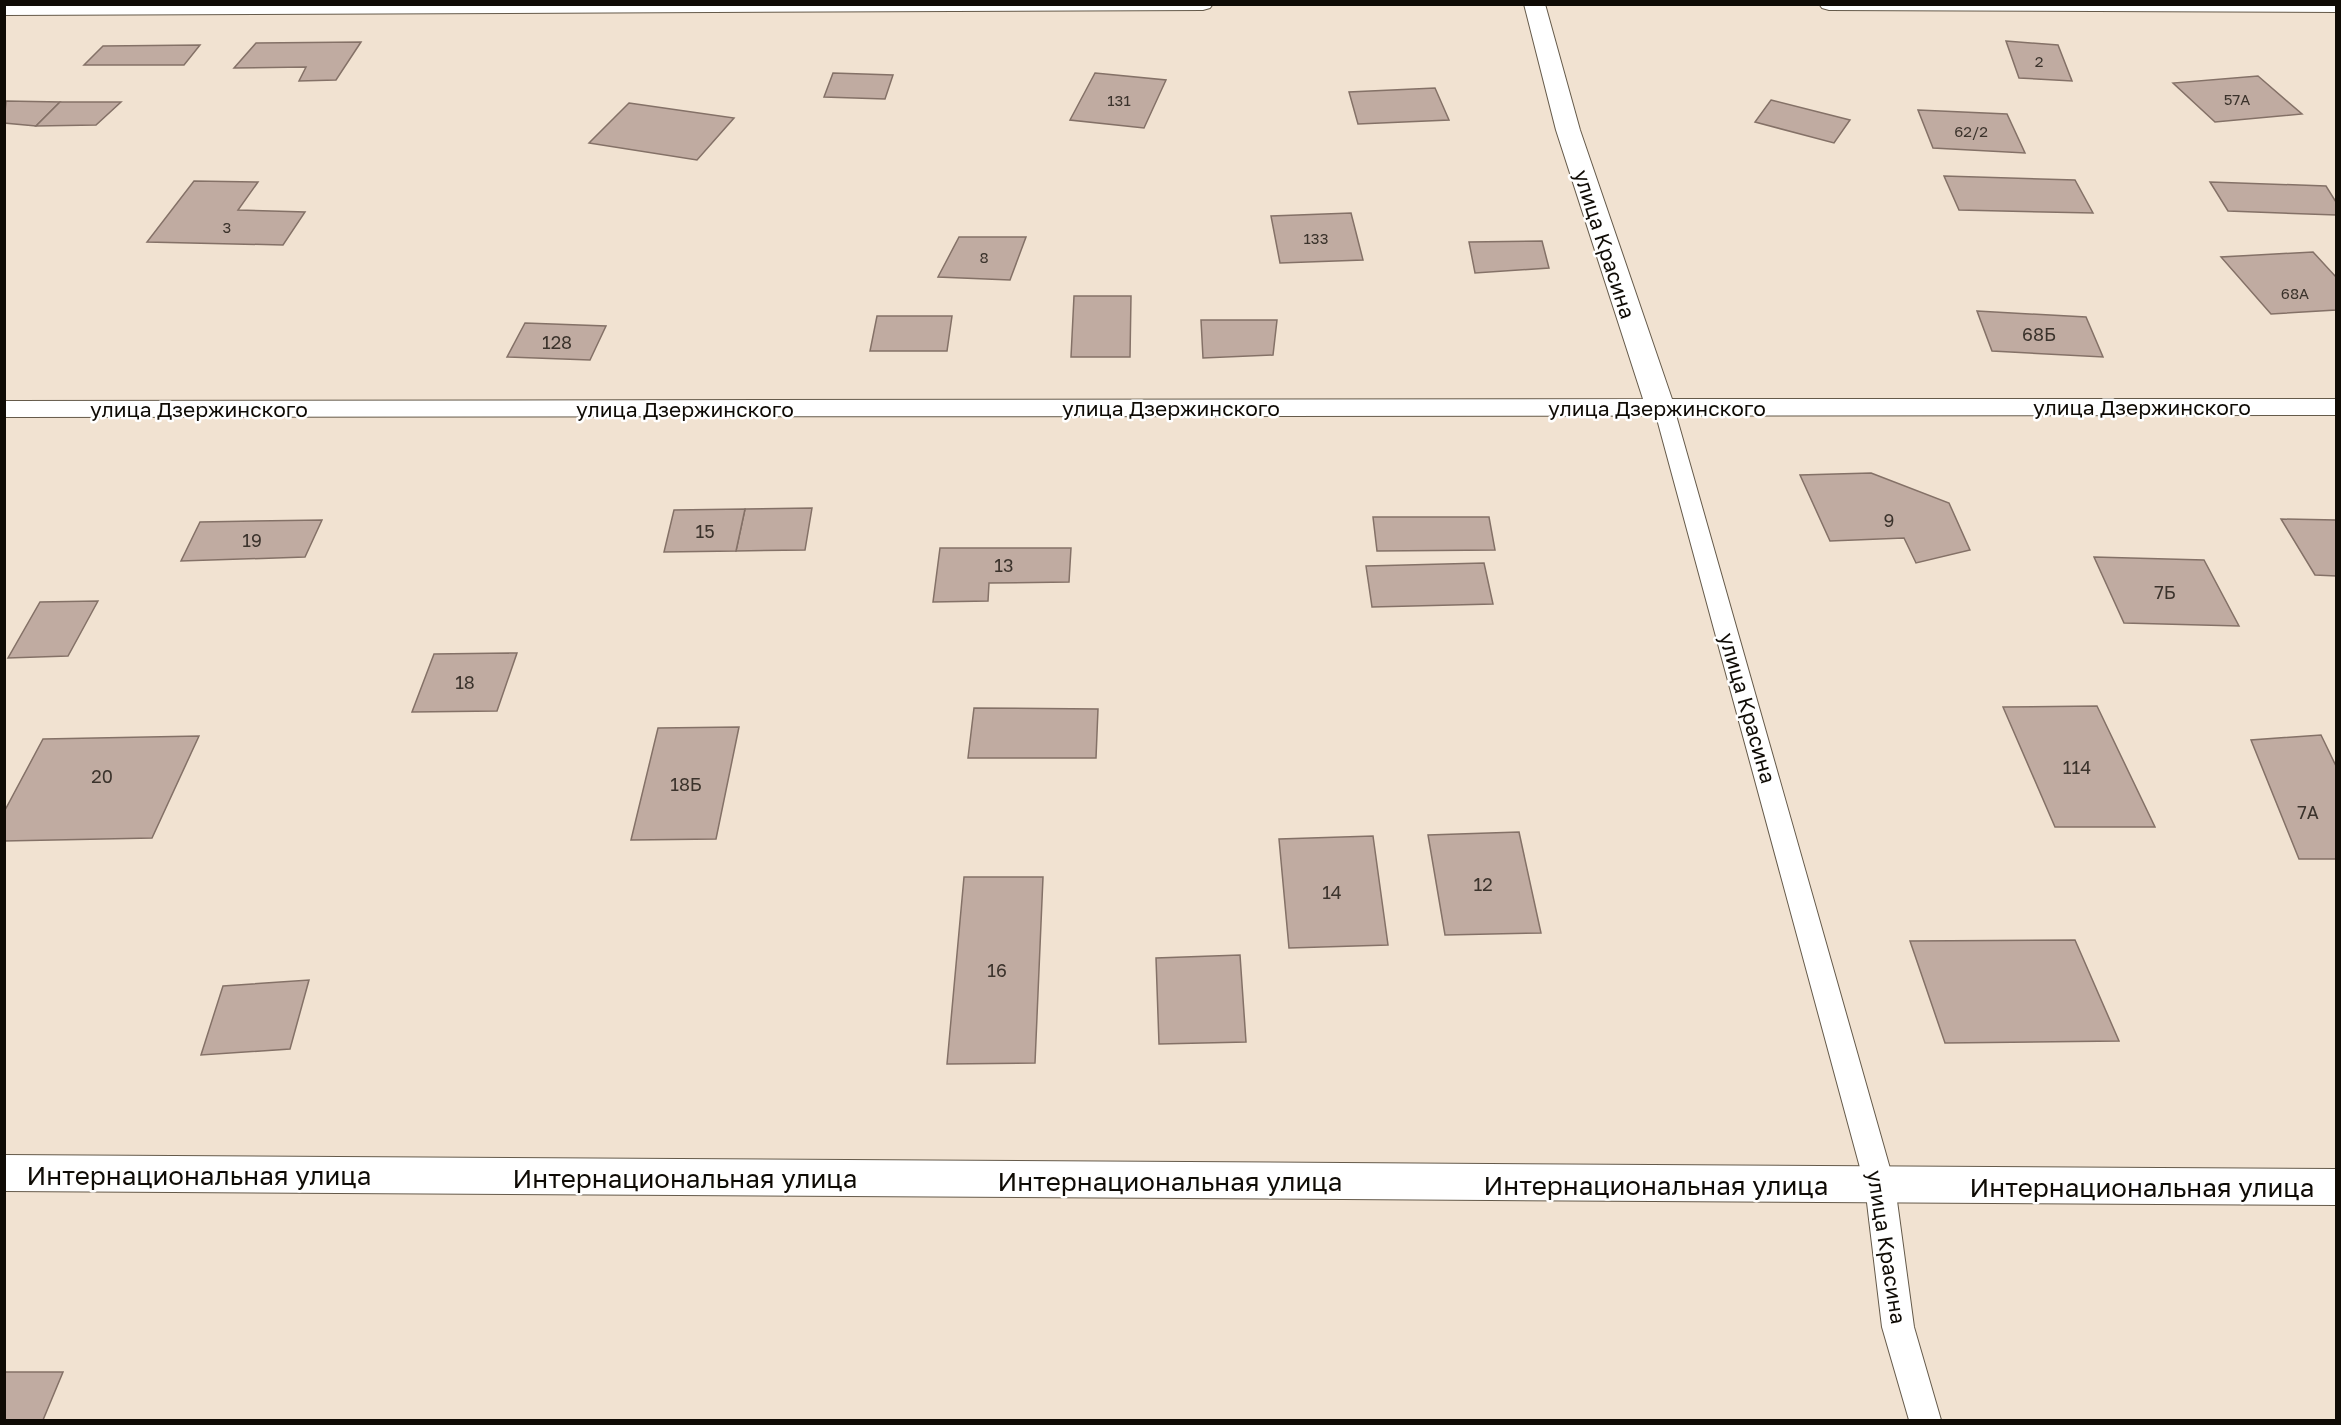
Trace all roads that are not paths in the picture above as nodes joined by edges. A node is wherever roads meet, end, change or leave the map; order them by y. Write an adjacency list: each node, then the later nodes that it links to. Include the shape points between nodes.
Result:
1 (1203, 4): 5 (street)
2 (1534, 4): 7 (street, улица Красина, via 1568,130 1655,396)
3 (1829, 4): 4 (street)
4 (2337, 6)
5 (4, 9)
6 (2337, 407): 7 (street, улица Дзержинского)
7 (1664, 408): 8 (street, улица Дзержинского); 10 (lane, улица Красина)
8 (4, 409)
9 (4, 1173): 10 (street, Интернациональная улица)
10 (1881, 1186): 11 (street, Интернациональная улица); 12 (lane, улица Красина, via 1898,1327)
11 (2337, 1187)
12 (1925, 1420)

